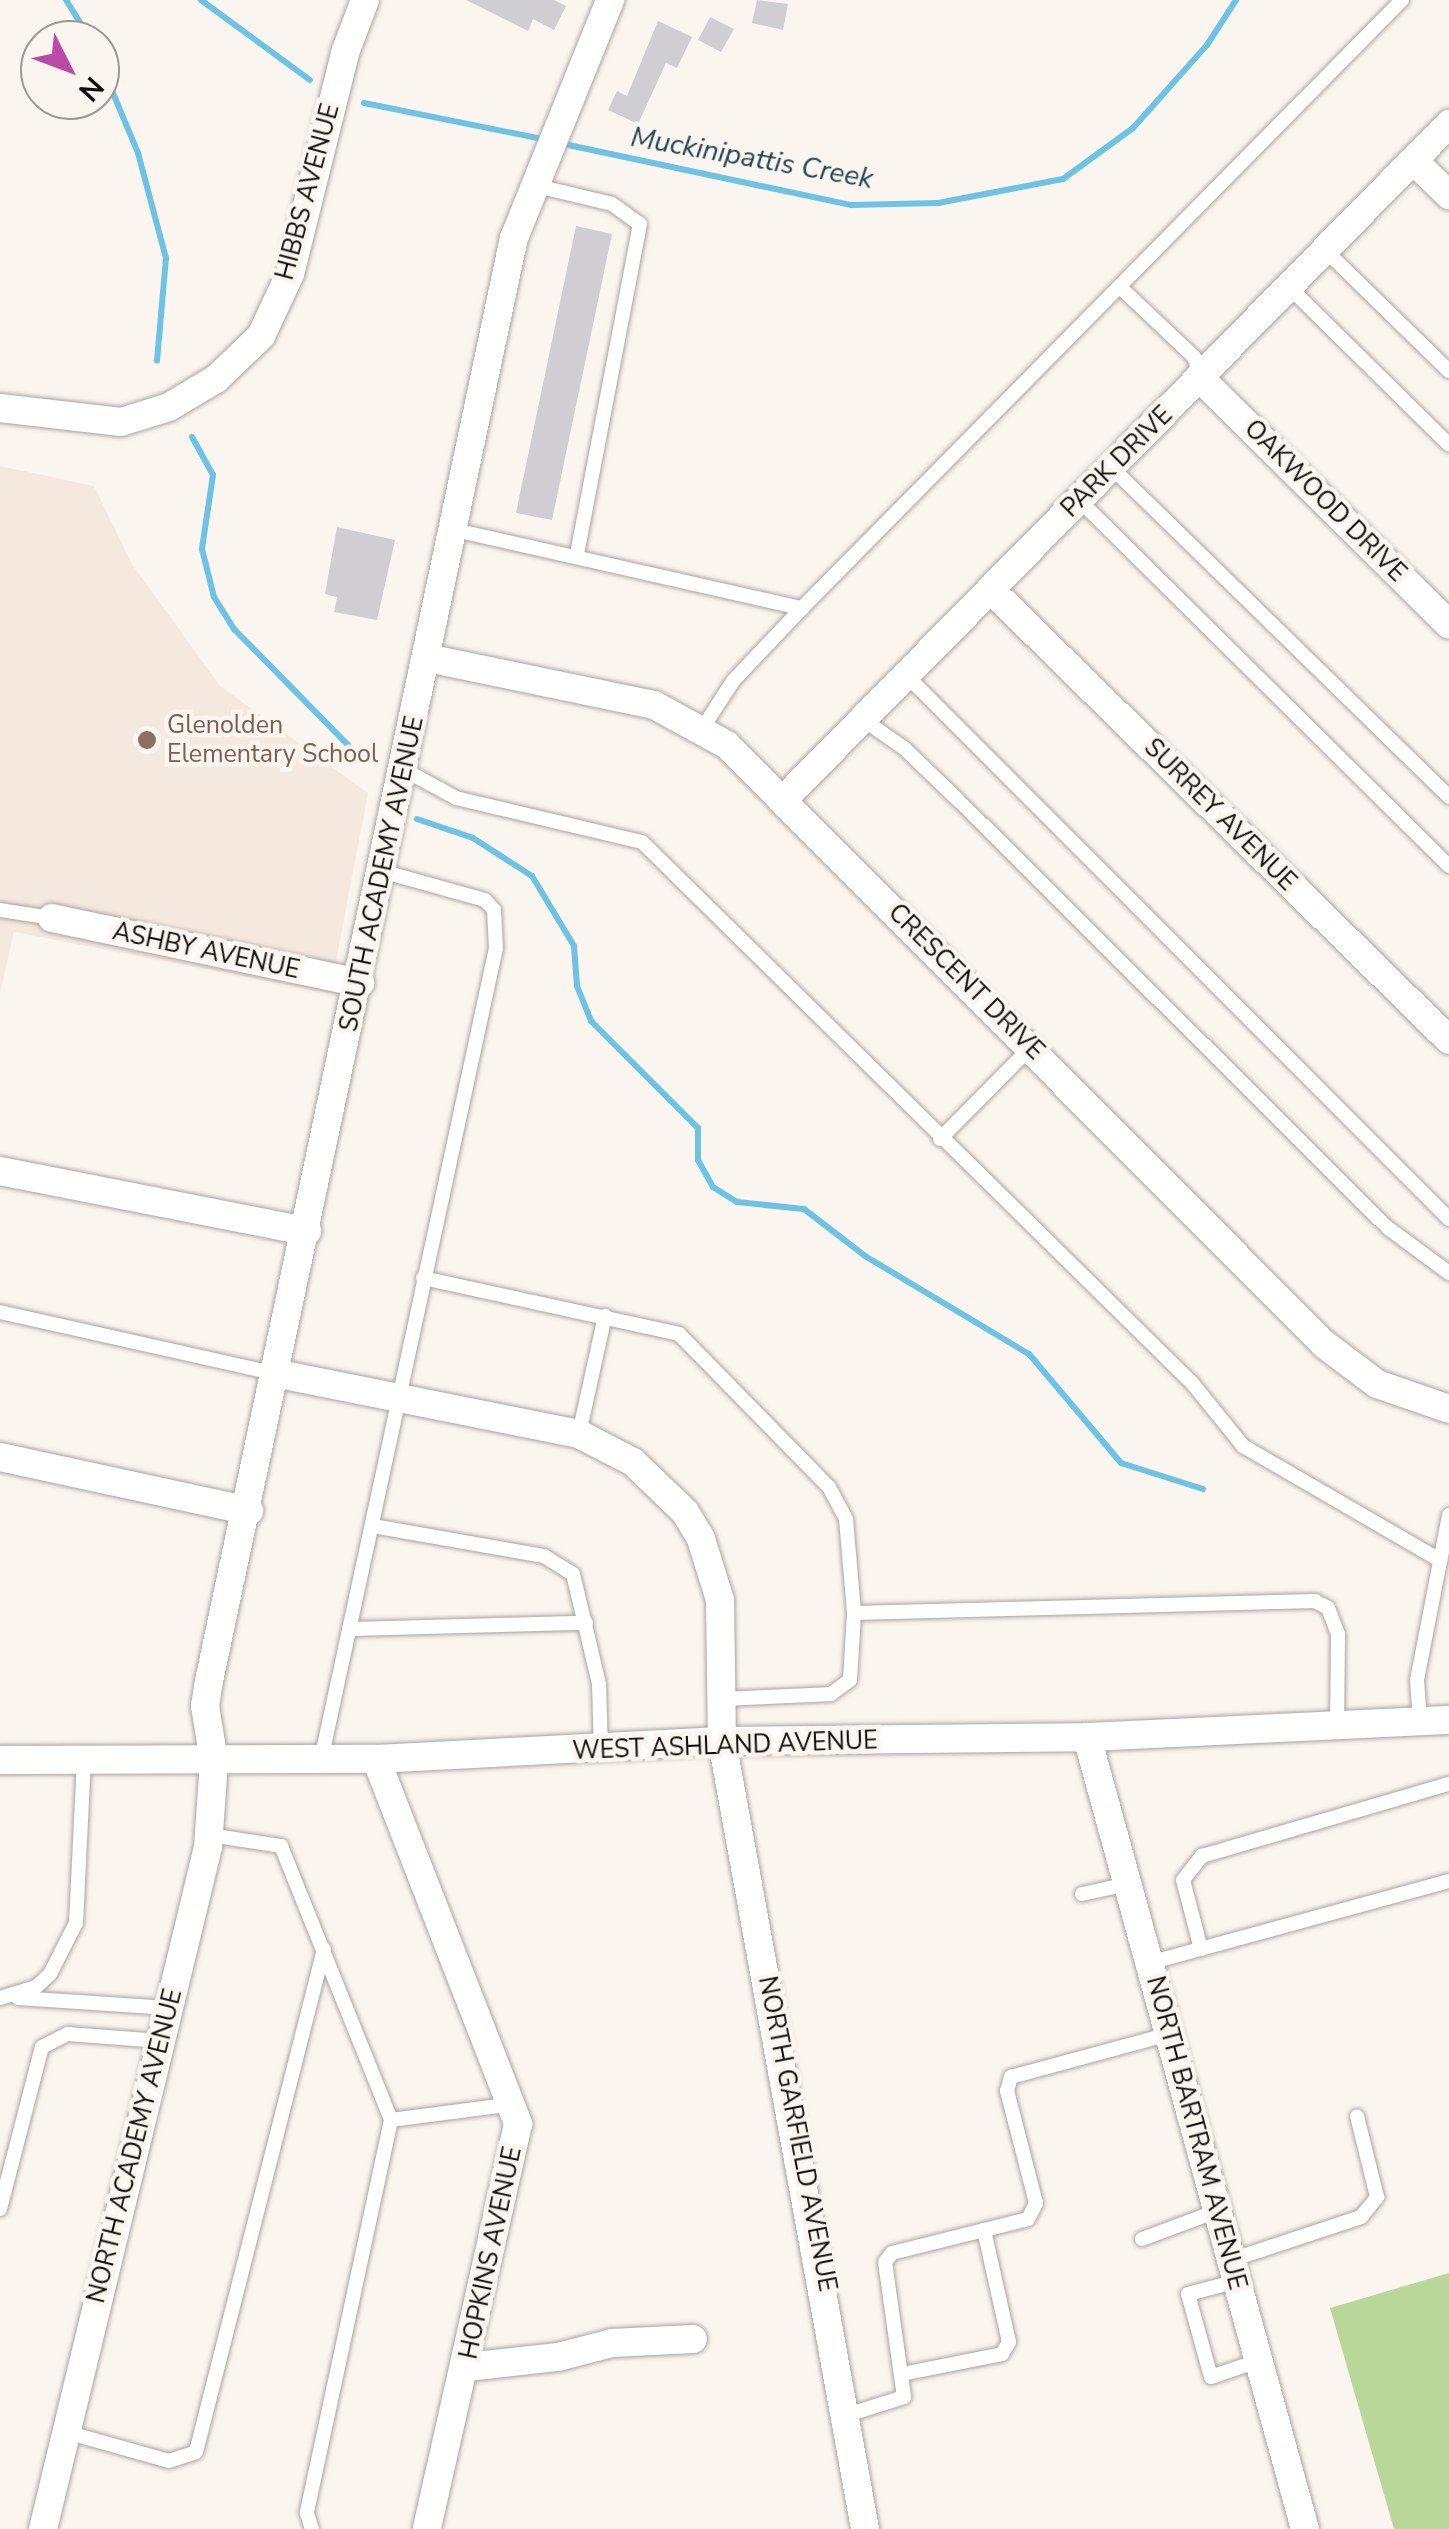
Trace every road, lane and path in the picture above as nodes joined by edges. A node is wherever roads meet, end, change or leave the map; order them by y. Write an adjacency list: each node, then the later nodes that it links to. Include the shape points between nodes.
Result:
1 (365, 0): 13 (street, HIBBS AVENUE, via 346,50 290,274 261,336 216,379 168,408 121,422)
2 (610, 0): 6 (street, SOUTH ACADEMY AVENUE)
3 (1402, 0): 9 (lane)
4 (1449, 124): 5 (street, PARK DRIVE)
5 (1414, 161): 7 (street); 8 (street, PARK DRIVE)
6 (533, 185): 17 (street, SOUTH ACADEMY AVENUE, via 514,238); 18 (lane, via 612,204 640,224)
7 (1449, 195)
8 (1326, 252): 10 (street, PARK DRIVE); 11 (lane)
9 (1122, 288): 12 (lane, via 1194,357); 20 (lane)
10 (1290, 288): 12 (street, PARK DRIVE); 14 (lane)
11 (1449, 371)
12 (1202, 379): 15 (street, PARK DRIVE); 21 (street, OAKWOOD DRIVE)
13 (0, 408)
14 (1449, 445)
15 (1110, 466): 16 (street, PARK DRIVE); 27 (lane)
16 (1078, 499): 19 (street, PARK DRIVE); 29 (lane)
17 (455, 530): 18 (lane); 22 (street, SOUTH ACADEMY AVENUE)
18 (576, 555): 20 (lane)
19 (990, 589): 23 (street, PARK DRIVE); 34 (street, SURREY AVENUE)
20 (802, 608): 25 (lane, via 733,681)
21 (1449, 624)
22 (427, 658): 25 (street, CRESCENT DRIVE, via 654,705); 26 (street, SOUTH ACADEMY AVENUE)
23 (906, 675): 24 (street, PARK DRIVE); 38 (lane)
24 (862, 719): 28 (street, PARK DRIVE); 40 (lane, via 959,801 1388,1228)
25 (702, 729): 28 (street, CRESCENT DRIVE)
26 (401, 768): 30 (street, SOUTH ACADEMY AVENUE); 36 (lane, via 456,798 642,842)
27 (1449, 797)
28 (784, 798): 35 (street, CRESCENT DRIVE)
29 (1449, 866)
30 (381, 871): 33 (street, SOUTH ACADEMY AVENUE); 41 (lane, via 473,893 494,910 497,927)
31 (0, 910): 32 (lane)
32 (52, 918): 33 (street, ASHBY AVENUE)
33 (360, 983): 39 (street, SOUTH ACADEMY AVENUE)
34 (1449, 1040)
35 (1030, 1048): 36 (lane); 46 (street, CRESCENT DRIVE, via 1339,1357 1398,1394)
36 (940, 1139): 52 (lane, via 1193,1384 1243,1446)
37 (0, 1170): 39 (street)
38 (1449, 1219)
39 (307, 1231): 44 (street, SOUTH ACADEMY AVENUE)
40 (1449, 1274)
41 (423, 1278): 43 (lane); 45 (lane)
42 (0, 1312): 44 (lane)
43 (605, 1316): 47 (lane); 53 (lane, via 679,1334 829,1487 846,1518)
44 (279, 1374): 45 (street, NORTH GARFIELD AVENUE); 49 (street, SOUTH ACADEMY AVENUE)
45 (396, 1398): 47 (street, NORTH GARFIELD AVENUE); 51 (lane)
46 (1449, 1409)
47 (578, 1434): 56 (street, NORTH GARFIELD AVENUE, via 632,1462 685,1512 701,1540 720,1600)
48 (0, 1456): 49 (street)
49 (249, 1511): 67 (street, SOUTH ACADEMY AVENUE, via 205,1706)
50 (1449, 1515): 52 (lane)
51 (372, 1526): 54 (lane, via 561,1564 572,1574); 55 (lane)
52 (1440, 1560): 58 (lane, via 1417,1680)
53 (854, 1613): 56 (lane, via 850,1680 842,1689); 59 (lane, via 1315,1600 1328,1608 1338,1634)
54 (586, 1623): 55 (lane); 62 (lane, via 599,1684)
55 (349, 1629): 66 (lane)
56 (725, 1699): 61 (street, NORTH GARFIELD AVENUE)
57 (1449, 1720): 58 (street, WEST ASHLAND AVENUE)
58 (1420, 1721): 59 (street, WEST ASHLAND AVENUE)
59 (1337, 1725): 60 (street, WEST ASHLAND AVENUE)
60 (1087, 1736): 61 (street, WEST ASHLAND AVENUE); 71 (street, NORTH BARTRAM AVENUE)
61 (722, 1741): 62 (street, WEST ASHLAND AVENUE); 92 (street, NORTH GARFIELD AVENUE)
62 (602, 1752): 63 (street, WEST ASHLAND AVENUE)
63 (376, 1759): 66 (street, WEST ASHLAND AVENUE); 80 (street, HOPKINS AVENUE)
64 (0, 1760): 65 (street, WEST ASHLAND AVENUE)
65 (84, 1760): 67 (street, WEST ASHLAND AVENUE); 76 (lane, via 76,1923 50,1974)
66 (321, 1760): 67 (street, WEST ASHLAND AVENUE)
67 (214, 1761): 69 (street, NORTH ACADEMY AVENUE)
68 (1449, 1784): 74 (lane, via 1202,1856 1184,1880)
69 (208, 1835): 73 (lane, via 281,1846); 77 (street, NORTH ACADEMY AVENUE)
70 (1449, 1881): 74 (lane)
71 (1128, 1884): 72 (lane); 75 (street, NORTH BARTRAM AVENUE)
72 (1082, 1894)
73 (324, 1949): 82 (lane); 93 (lane, via 196,2452 170,2461)
74 (1201, 1949): 75 (lane)
75 (1150, 1963): 78 (street, NORTH BARTRAM AVENUE)
76 (6, 1998): 77 (lane)
77 (169, 2008): 79 (street, NORTH ACADEMY AVENUE)
78 (1169, 2034): 84 (street, NORTH BARTRAM AVENUE); 85 (lane, via 1010,2077 1007,2091 1036,2203 1028,2219)
79 (160, 2041): 83 (lane, via 68,2034 42,2047); 93 (street, NORTH ACADEMY AVENUE)
80 (515, 2104): 82 (lane); 90 (street, HOPKINS AVENUE, via 510,2169)
81 (1357, 2116): 87 (lane, via 1378,2197 1361,2217)
82 (390, 2120): 95 (lane, via 307,2513)
83 (0, 2209)
84 (1217, 2211): 86 (lane); 87 (street, NORTH BARTRAM AVENUE)
85 (984, 2230): 91 (lane, via 892,2253 886,2262); 91 (lane, via 1009,2342 1002,2354)
86 (1142, 2239)
87 (1234, 2270): 89 (street, NORTH BARTRAM AVENUE); 89 (lane, via 1188,2294 1211,2376)
88 (693, 2339): 90 (street, via 612,2343)
89 (1258, 2361): 98 (street, NORTH BARTRAM AVENUE)
90 (467, 2367): 96 (street, HOPKINS AVENUE)
91 (902, 2374): 92 (lane, via 902,2403)
92 (847, 2415): 97 (street, NORTH GARFIELD AVENUE)
93 (66, 2432): 94 (street, NORTH ACADEMY AVENUE)
94 (43, 2529)
95 (312, 2529)
96 (427, 2529)
97 (865, 2529)
98 (1304, 2529)

